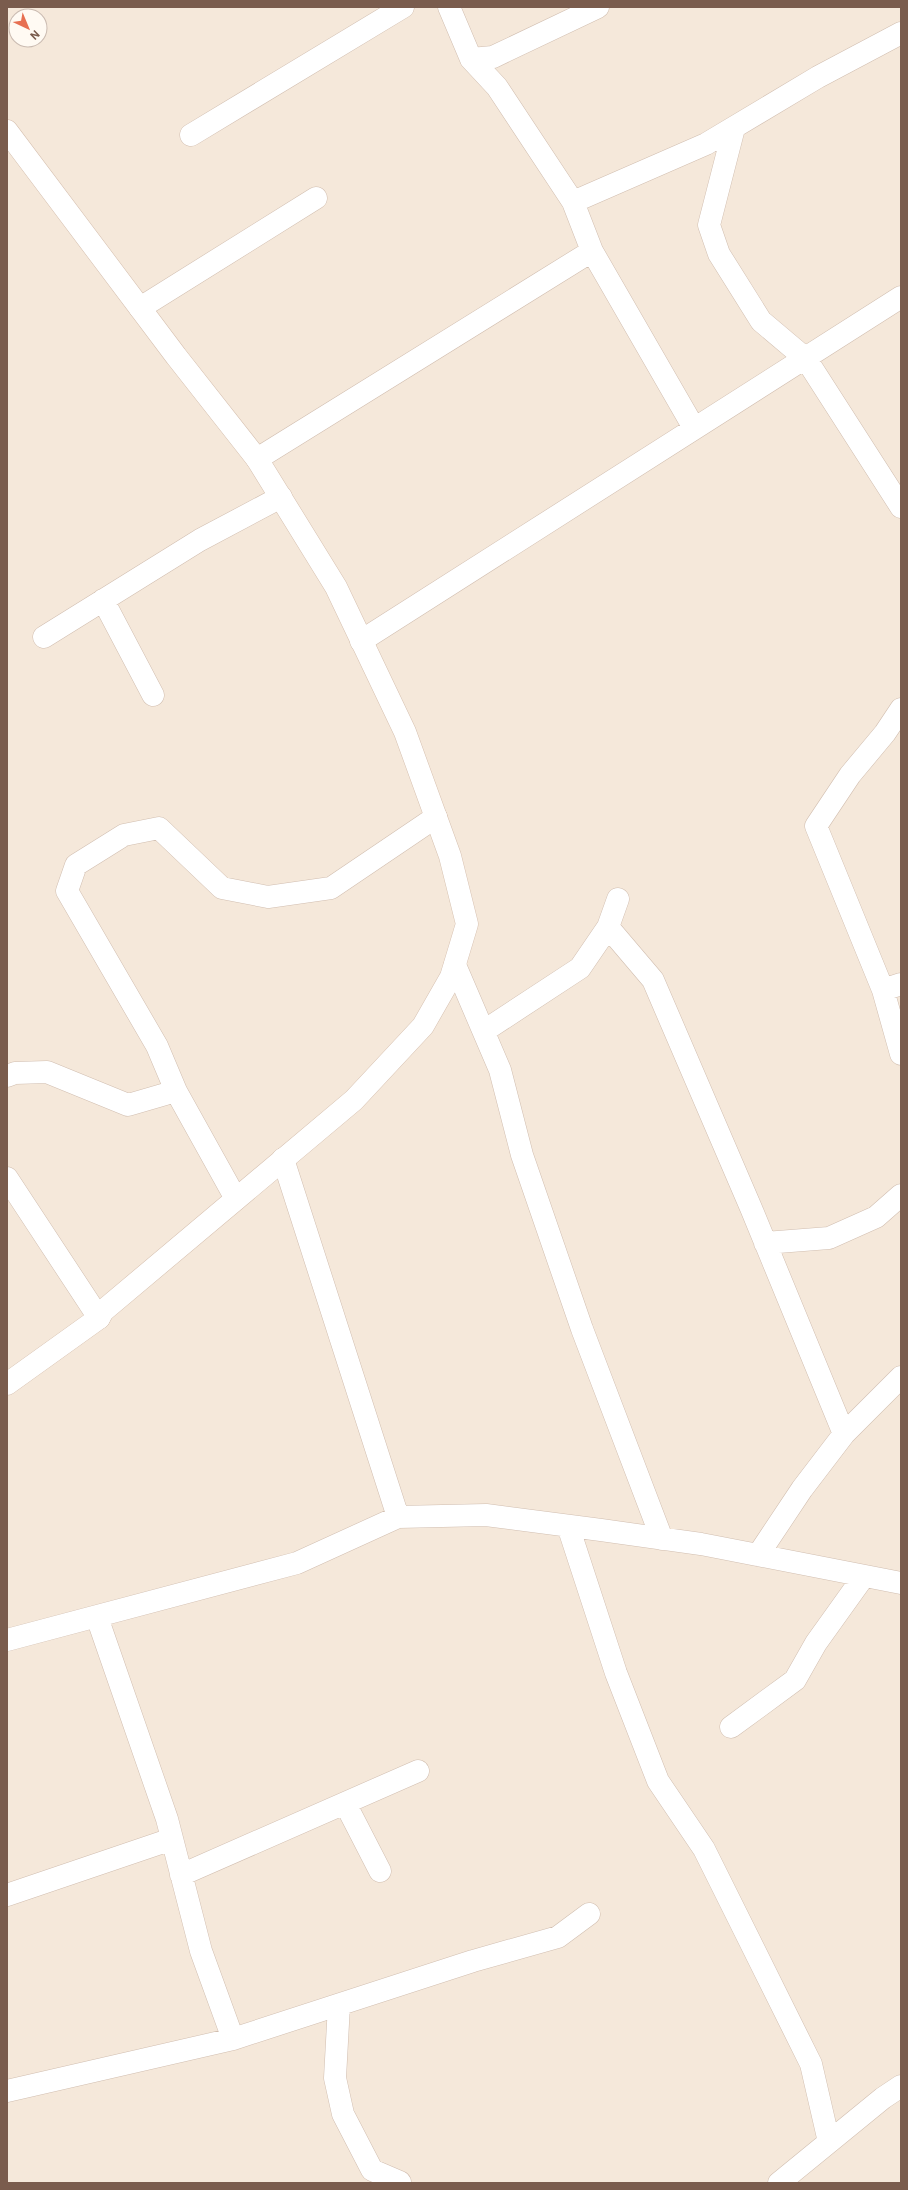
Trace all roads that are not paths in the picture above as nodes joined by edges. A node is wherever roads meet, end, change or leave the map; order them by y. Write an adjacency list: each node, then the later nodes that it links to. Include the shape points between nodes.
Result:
1 (403, 7): 8 (street)
2 (449, 7): 5 (street)
3 (598, 7): 5 (street, via 493,57)
4 (901, 33): 6 (street, via 818,77)
5 (471, 59): 10 (street, via 497,86)
6 (734, 128): 10 (street, via 706,144); 14 (street, via 709,225 719,254 761,321)
7 (7, 131): 13 (street)
8 (192, 135)
9 (316, 198): 13 (street)
10 (573, 202): 11 (street)
11 (592, 250): 15 (street); 16 (street)
12 (901, 297): 14 (street)
13 (140, 308): 16 (street)
14 (806, 359): 15 (street); 18 (street)
15 (694, 428): 21 (street)
16 (257, 459): 17 (street)
17 (281, 497): 19 (street, via 200,540); 21 (street, via 336,587)
18 (901, 507)
19 (103, 600): 20 (street); 22 (street)
20 (44, 637)
21 (361, 641): 24 (street, via 405,732)
22 (153, 695)
23 (901, 709): 28 (street, via 850,775 816,826)
24 (436, 817): 27 (street, via 450,856 467,924); 32 (street, via 331,888 268,897 222,888 159,828 124,835 76,865 67,891 157,1046)
25 (618, 899): 26 (street)
26 (608, 927): 29 (street, via 580,968); 37 (street, via 654,980)
27 (455, 965): 29 (street); 33 (street, via 451,977 423,1026 354,1100)
28 (892, 987): 30 (street)
29 (484, 1031): 44 (street, via 500,1070 522,1155 582,1329)
30 (901, 1054)
31 (7, 1076): 32 (street, via 15,1073 47,1072 128,1105)
32 (176, 1091): 36 (street)
33 (283, 1159): 36 (street); 42 (street)
34 (7, 1178): 38 (street)
35 (901, 1195): 37 (street, via 876,1217 829,1238)
36 (236, 1199): 38 (street, via 103,1311)
37 (765, 1243): 41 (street)
38 (99, 1318): 40 (street)
39 (901, 1377): 41 (street)
40 (7, 1384)
41 (844, 1434): 45 (street, via 802,1489)
42 (398, 1517): 43 (street, via 486,1515); 48 (street, via 297,1563)
43 (568, 1526): 44 (street); 62 (street, via 616,1673 658,1781 704,1849 811,2064)
44 (662, 1539): 45 (street)
45 (758, 1555): 46 (street)
46 (864, 1576): 47 (street); 50 (street, via 816,1643 795,1680)
47 (901, 1583)
48 (97, 1617): 49 (street); 53 (street)
49 (7, 1640)
50 (731, 1727)
51 (418, 1771): 52 (street)
52 (345, 1803): 54 (street); 55 (street)
53 (172, 1839): 55 (street); 56 (street)
54 (380, 1870)
55 (181, 1875): 59 (street, via 201,1951)
56 (7, 1895)
57 (589, 1914): 58 (street, via 558,1937)
58 (339, 2004): 59 (street); 63 (street, via 335,2078 343,2114 372,2170)
59 (233, 2039): 61 (street)
60 (901, 2086): 62 (street)
61 (7, 2091)
62 (829, 2142): 64 (street)
63 (400, 2182)
64 (779, 2183)

